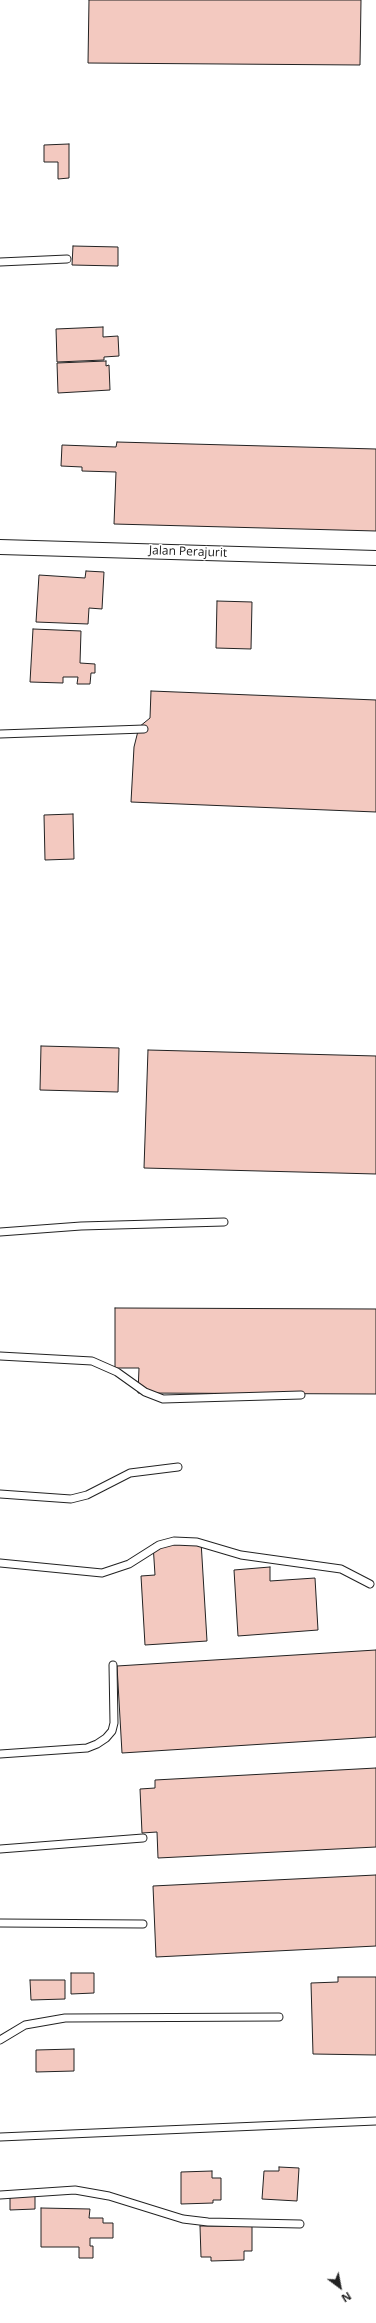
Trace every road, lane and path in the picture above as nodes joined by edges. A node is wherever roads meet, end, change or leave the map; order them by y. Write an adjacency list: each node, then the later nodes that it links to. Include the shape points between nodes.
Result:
1 (67, 259): 2 (lane)
2 (0, 262)
3 (0, 547): 4 (street, Jalan Perajurit)
4 (376, 558)
5 (144, 730): 6 (lane)
6 (0, 734)
7 (224, 1222): 8 (lane, via 81,1226)
8 (0, 1232)
9 (0, 1356): 10 (lane, via 92,1361 117,1372 145,1392 163,1399)
10 (301, 1395)
11 (178, 1467): 12 (lane, via 130,1473 87,1495 71,1499)
12 (0, 1494)
13 (0, 1563): 14 (lane, via 102,1573 129,1564 159,1545 174,1541 196,1542 241,1555 342,1569)
14 (370, 1584)
15 (113, 1665): 16 (lane, via 114,1723 112,1731 102,1741 87,1748)
16 (0, 1754)
17 (143, 1838): 18 (lane)
18 (0, 1849)
19 (0, 1923): 20 (lane)
20 (143, 1924)
21 (279, 2017): 22 (lane, via 66,2018 25,2025)
22 (0, 2040)
23 (376, 2121): 24 (lane)
24 (0, 2137)
25 (0, 2195): 26 (lane, via 75,2190 109,2196 183,2219)
26 (300, 2224)

